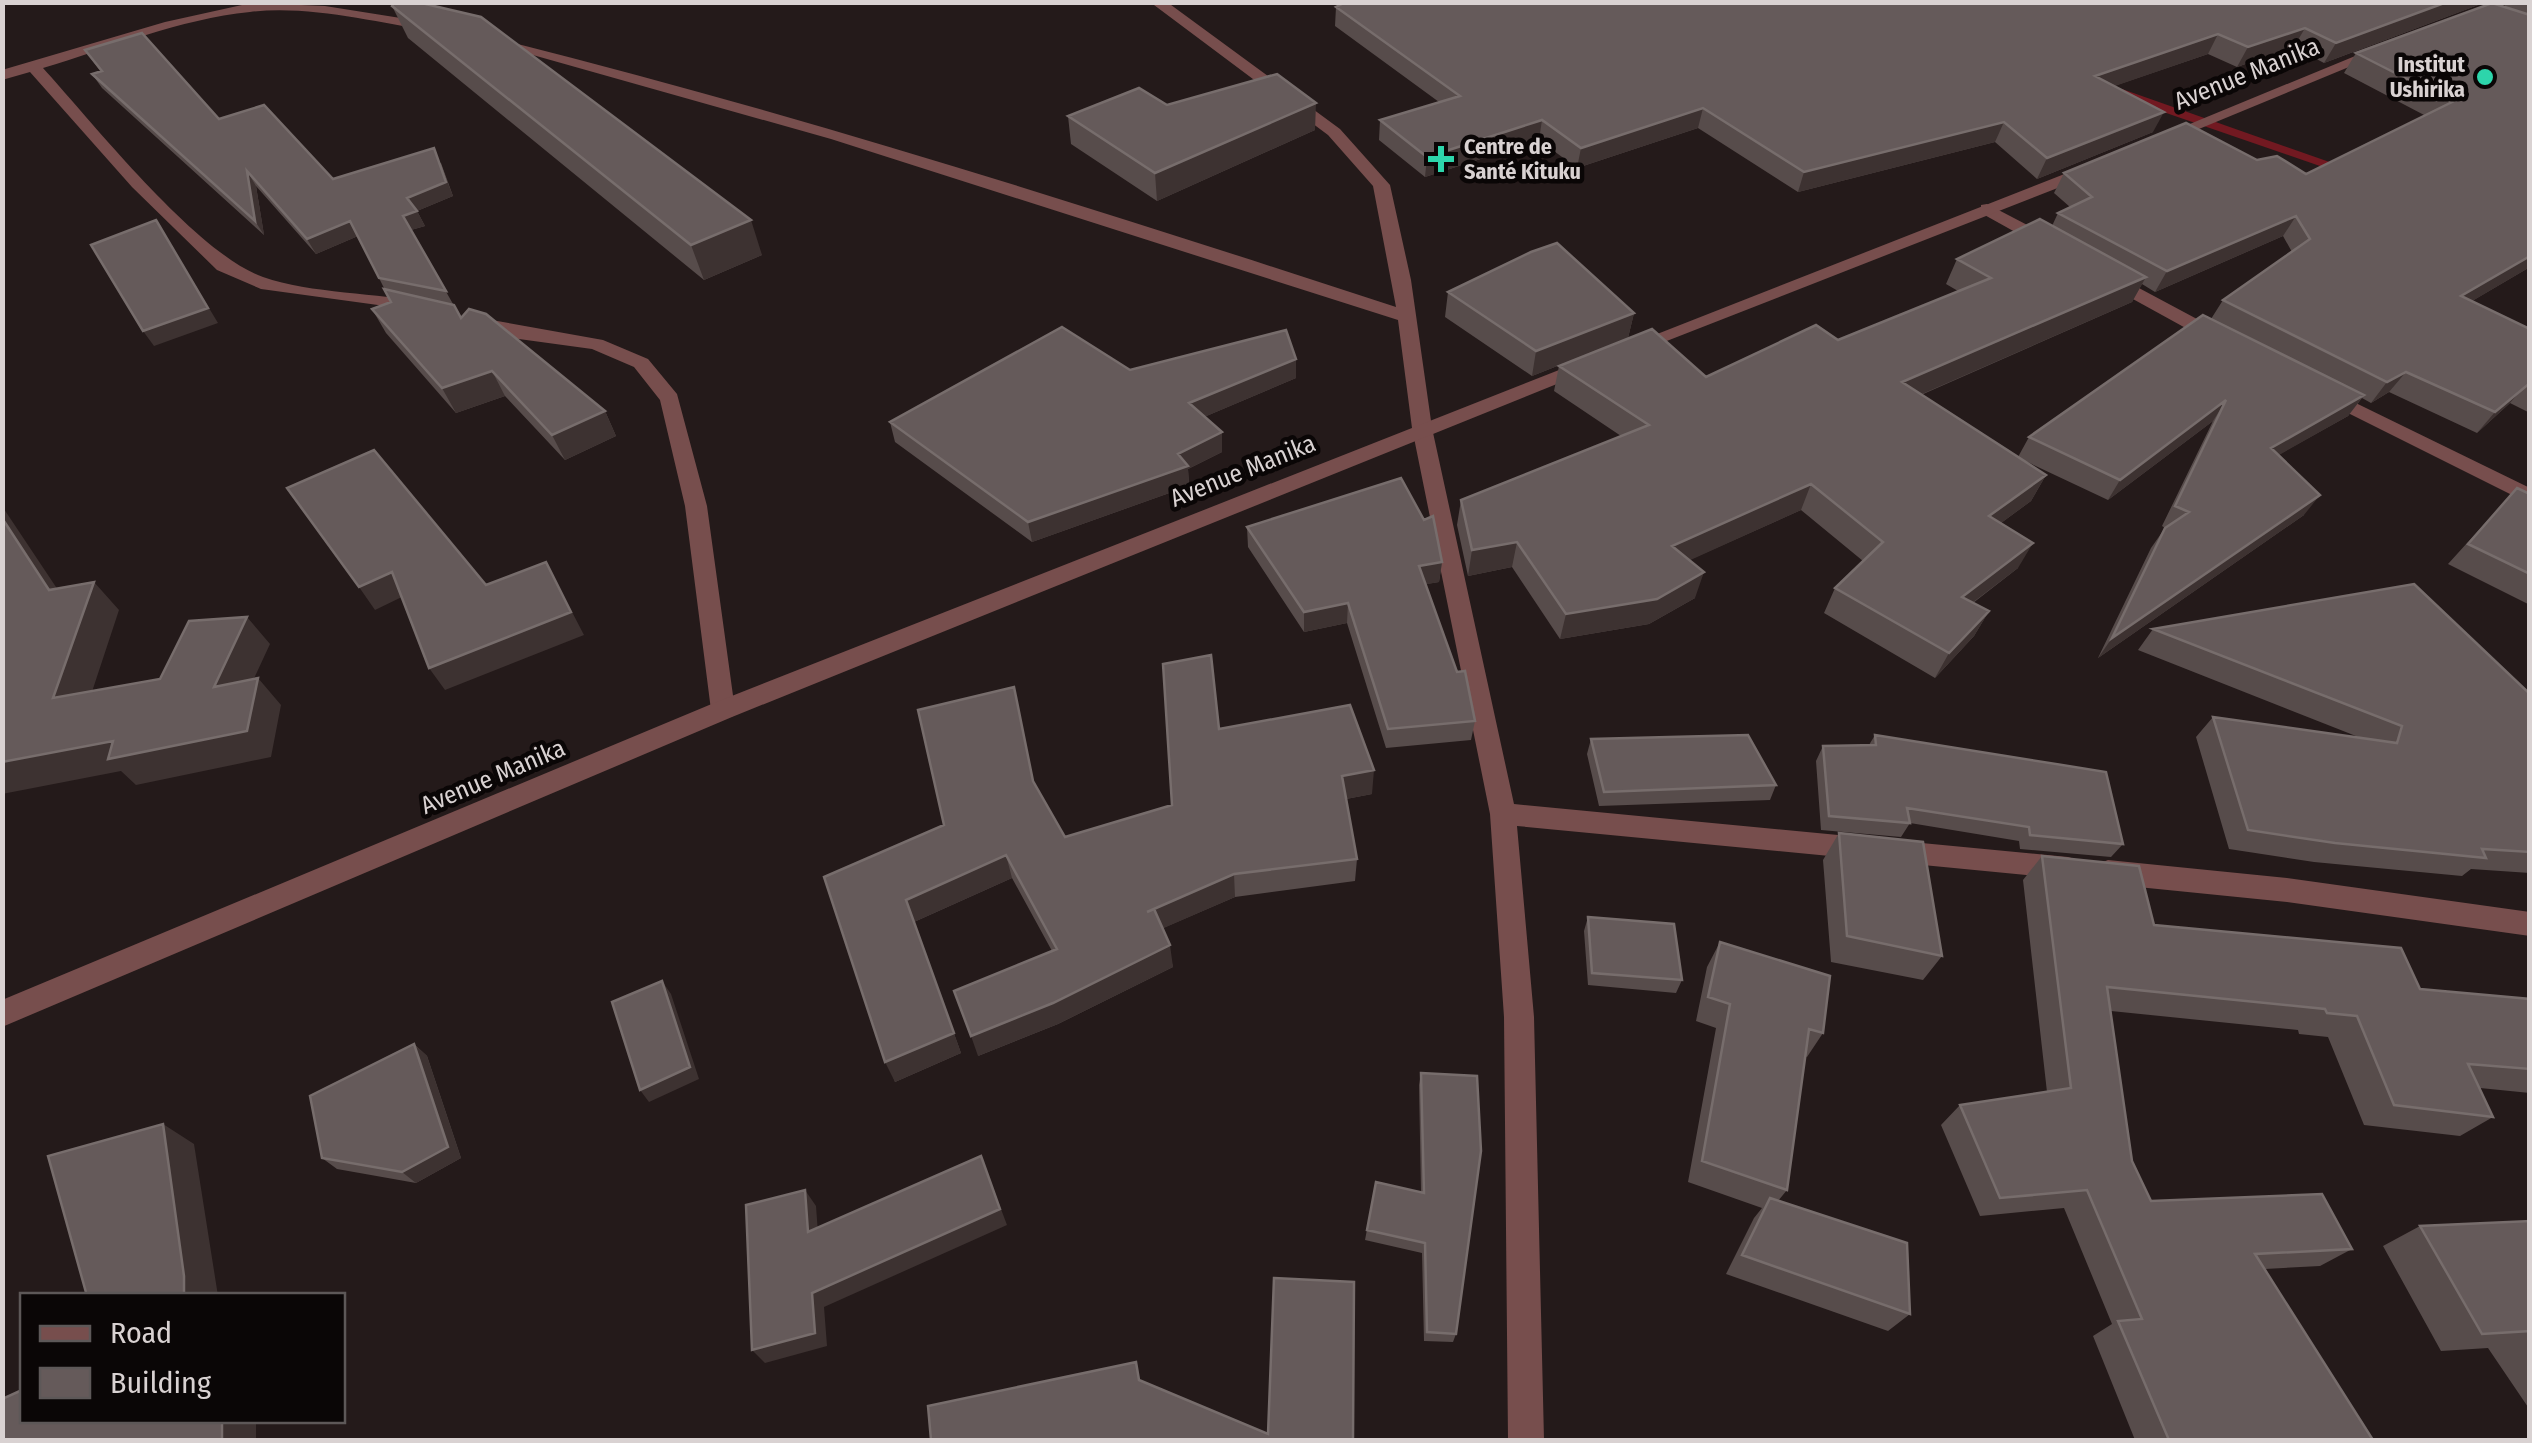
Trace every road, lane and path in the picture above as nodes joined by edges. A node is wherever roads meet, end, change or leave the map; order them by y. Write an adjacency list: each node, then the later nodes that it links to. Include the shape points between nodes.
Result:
1 (1156, 2): 10 (street, via 1334,132 1381,185)
2 (454, 32): 5 (street, via 325,10 252,7)
3 (474, 37): 10 (street, via 797,121)
4 (2410, 39): 7 (street, Avenue Manika)
5 (34, 66): 6 (street); 15 (street, via 223,266 261,283 596,344 641,363 670,399 696,506)
6 (2, 75)
7 (2138, 149)
8 (2105, 163): 9 (street, Avenue Manika)
9 (1987, 209): 11 (street); 13 (street, Avenue Manika)
10 (1408, 317): 13 (street)
11 (2240, 350)
12 (2307, 384): 14 (street)
13 (1422, 428): 15 (street, Avenue Manika); 16 (street)
14 (2530, 497)
15 (723, 710): 18 (street, Avenue Manika)
16 (1503, 814): 17 (street, via 2287,890); 19 (street, via 1518,1017)
17 (2530, 924)
18 (2, 1014)
19 (1526, 1440)

